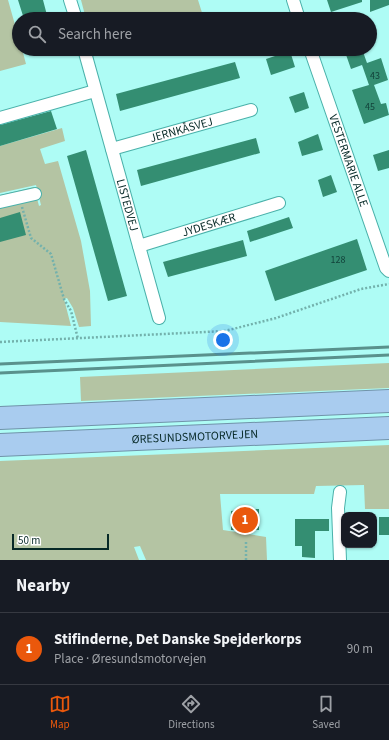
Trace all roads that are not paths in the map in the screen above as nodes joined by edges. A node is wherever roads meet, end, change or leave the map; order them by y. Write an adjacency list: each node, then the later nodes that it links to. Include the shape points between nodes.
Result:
1 (70, 0): 3 (street)
2 (293, 0): 4 (street)
3 (74, 12)
4 (297, 12)
5 (86, 56): 7 (street, LISTEDVEJ)
6 (312, 56): 15 (street, VESTERMARIE ALLE)
7 (96, 91): 9 (street); 10 (street, LISTEDVEJ)
8 (251, 110): 10 (street, JERNKÅSVEJ)
9 (0, 118)
10 (112, 150): 14 (street, LISTEDVEJ)
11 (35, 194): 12 (street)
12 (0, 202)
13 (278, 203): 14 (street, JYDESKÆR)
14 (139, 246): 16 (street, LISTEDVEJ)
15 (389, 271)
16 (159, 318)
17 (389, 401): 18 (highway)
18 (0, 418)
19 (389, 428): 20 (highway, ØRESUNDSMOTORVEJEN)
20 (0, 445)
21 (340, 492): 22 (street)
22 (340, 560)

